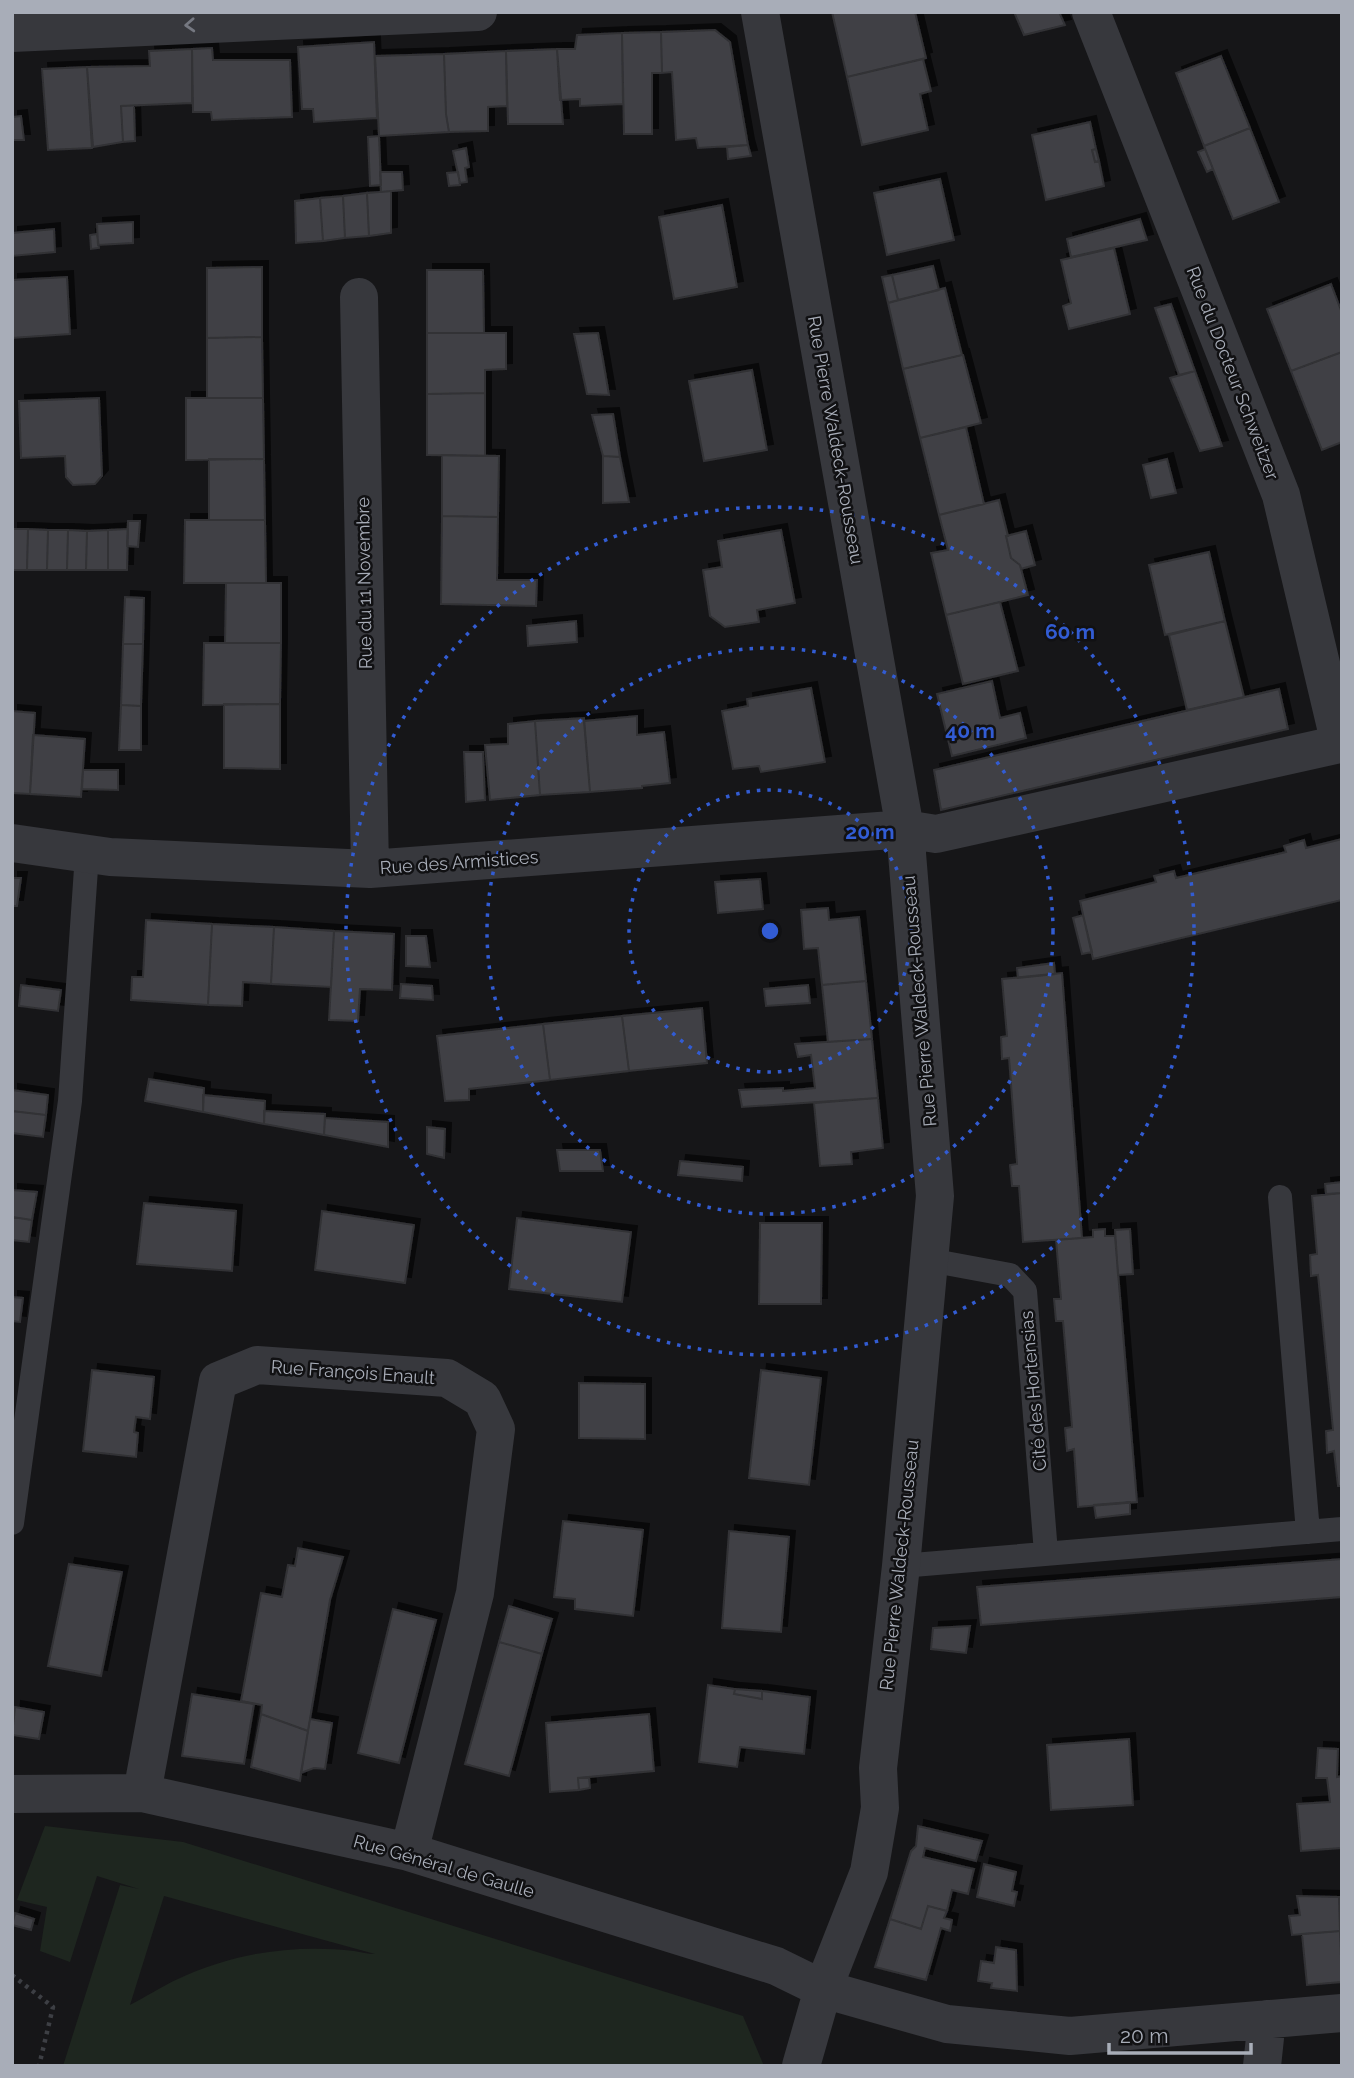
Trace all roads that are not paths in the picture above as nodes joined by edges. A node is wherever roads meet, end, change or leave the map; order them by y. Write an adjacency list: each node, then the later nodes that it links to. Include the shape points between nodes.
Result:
1 (478, 12): 4 (street, one-way to 4)
2 (760, 12): 7 (street, Rue Pierre Waldeck-Rousseau)
3 (1091, 12): 6 (street, Rue du Docteur Schweitzer, via 1281,495)
4 (12, 33)
5 (359, 297): 10 (street, Rue du 11 Novembre)
6 (1340, 744): 7 (street, Rue des Armistices, via 936,834)
7 (905, 828): 10 (street, Rue des Armistices); 12 (street, Rue Pierre Waldeck-Rousseau, via 935,1196)
8 (12, 843): 9 (street, Rue des Armistices)
9 (87, 853): 10 (street, Rue des Armistices); 13 (lane, via 70,1101)
10 (370, 869)
11 (1279, 1197): 15 (lane)
12 (929, 1260): 16 (lane, Cité des Hortensias, via 1010,1275 1025,1291); 17 (street, Rue Pierre Waldeck-Rousseau)
13 (12, 1523)
14 (1342, 1529): 15 (lane)
15 (1308, 1532): 16 (lane)
16 (1046, 1553): 17 (lane)
17 (901, 1566): 21 (street, Rue Pierre Waldeck-Rousseau, via 878,1768 880,1808 869,1872)
18 (142, 1793): 19 (street, Rue Général de Gaulle); 20 (street, Rue Général de Gaulle); 20 (street, Rue François Enault, via 218,1381 257,1366 447,1378 482,1399 496,1429 475,1593)
19 (12, 1794)
20 (409, 1852): 21 (street, Rue Général de Gaulle, via 776,1966)
21 (823, 1989): 23 (street, Rue Général de Gaulle, via 947,2024 1070,2036); 24 (street, Rue Pierre Waldeck-Rousseau)
22 (1342, 2013): 23 (street, Rue Général de Gaulle)
23 (1267, 2019): 25 (street)
24 (801, 2066)
25 (1262, 2066)

